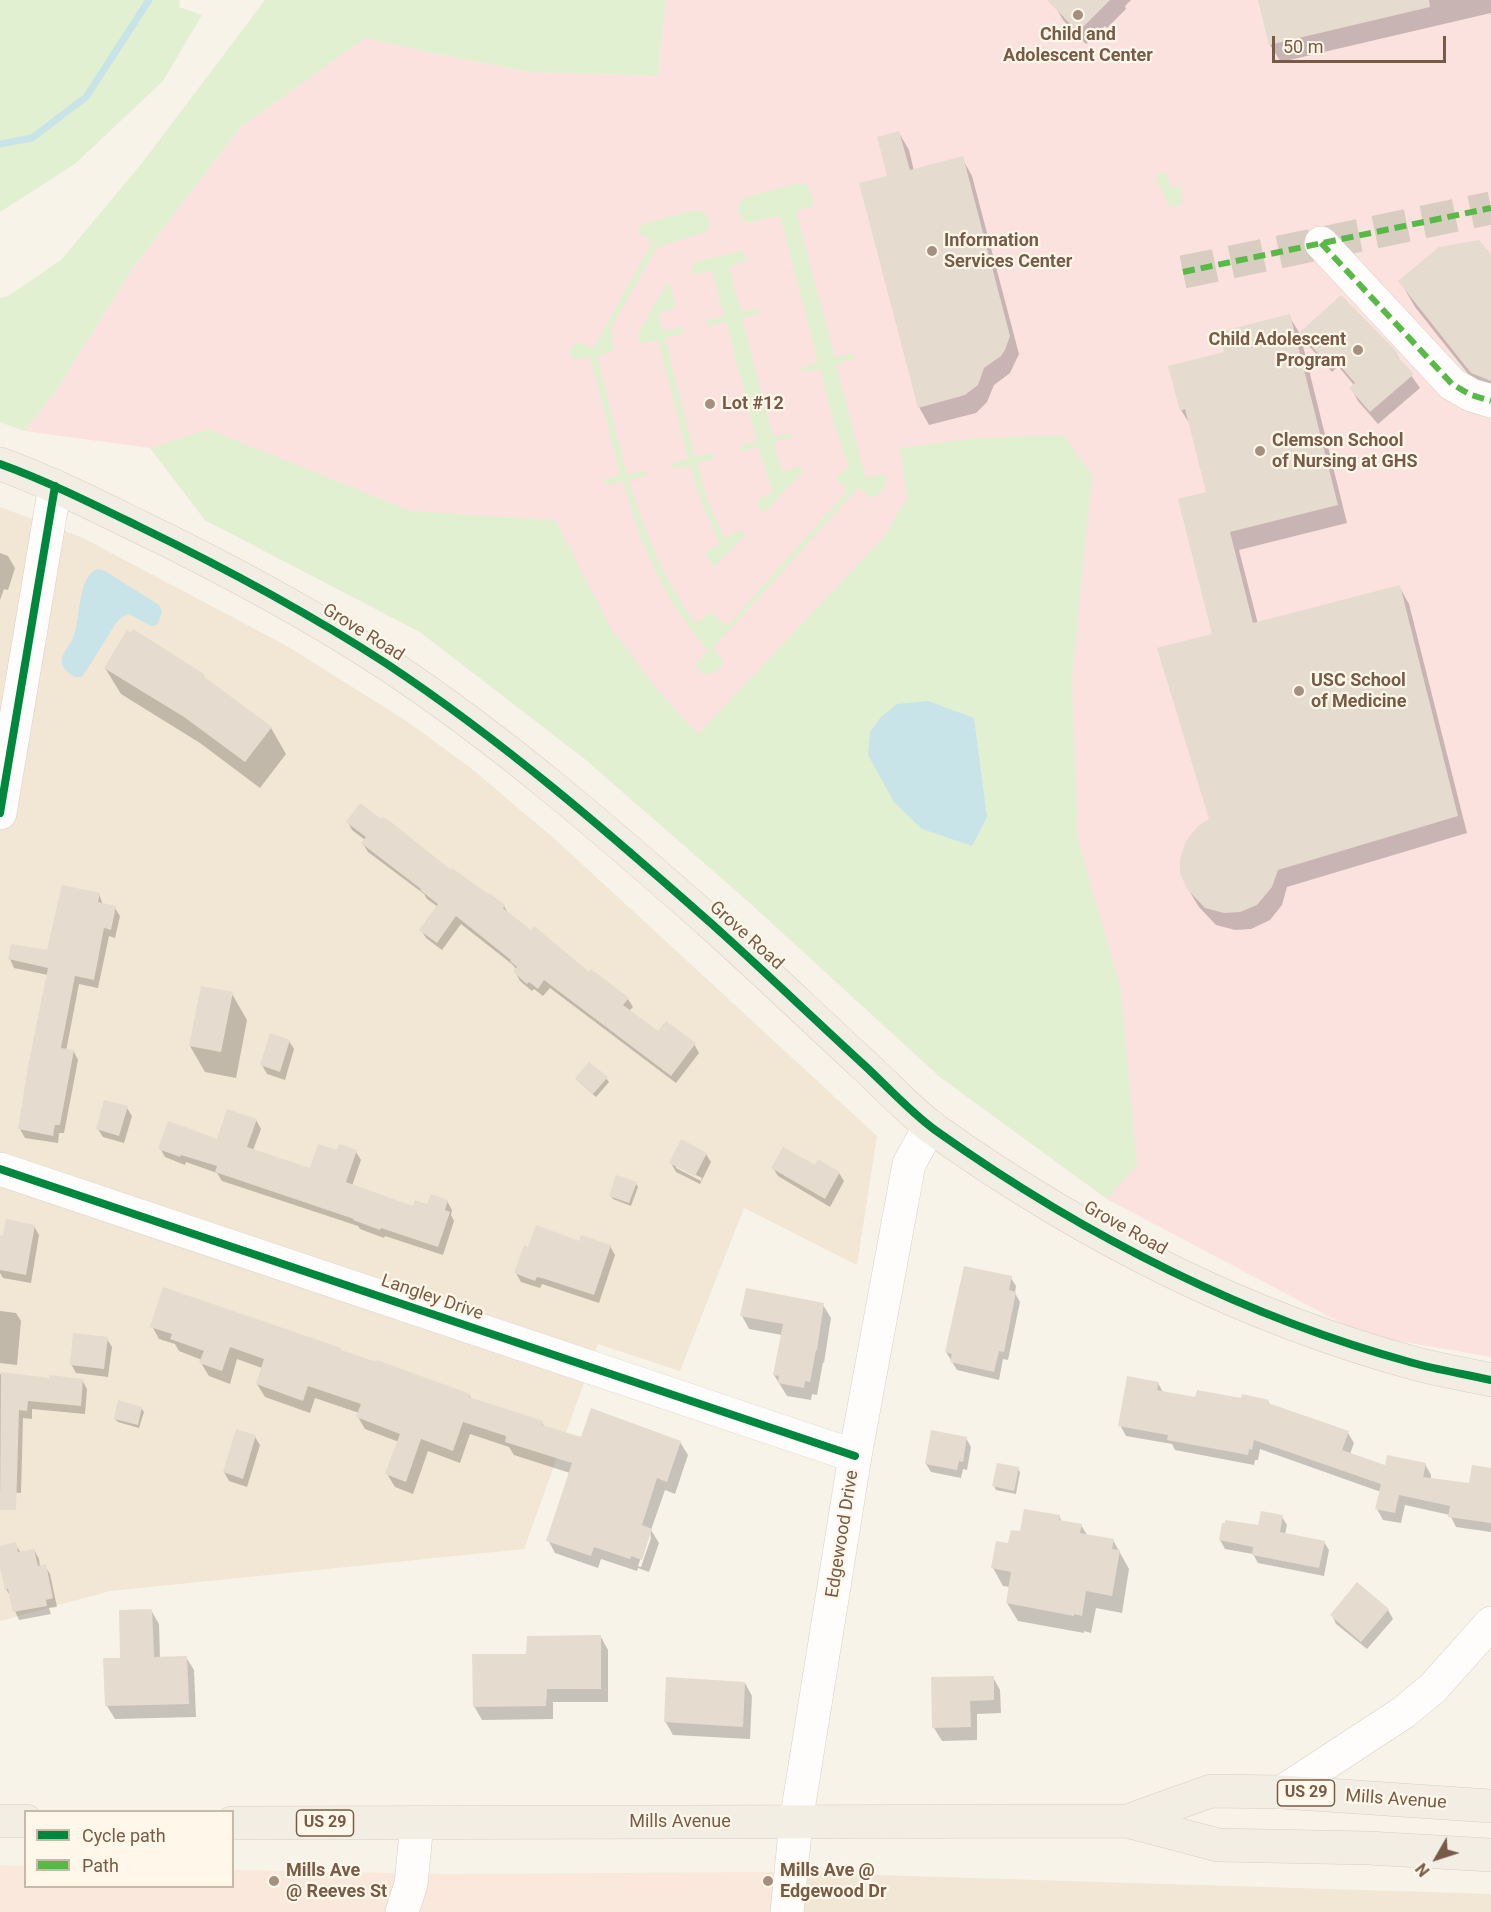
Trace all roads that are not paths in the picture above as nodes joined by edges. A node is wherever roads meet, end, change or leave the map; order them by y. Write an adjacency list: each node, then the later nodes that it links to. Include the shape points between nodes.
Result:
1 (1321, 243): 2 (street, via 1452,384)
2 (1491, 401)
3 (0, 464): 4 (main road, Grove Road)
4 (55, 486): 5 (street); 6 (main road, Grove Road, via 198,555 287,604 387,664 487,736 596,822)
5 (0, 813)
6 (930, 1126): 8 (main road, Grove Road, via 1011,1181 1196,1284 1324,1335 1414,1363); 9 (street, Edgewood Drive, via 909,1164)
7 (0, 1169): 9 (street, Langley Drive)
8 (1491, 1380)
9 (855, 1456): 17 (street, Edgewood Drive)
10 (1491, 1623): 11 (street, via 1433,1688 1404,1712)
11 (1282, 1792): 12 (main road, Mills Avenue / US 29); 15 (main road, Mills Avenue / US 29, via 1210,1791)
12 (1491, 1806)
13 (0, 1821): 14 (main road)
14 (24, 1821)
15 (1127, 1821): 17 (main road, Mills Avenue / US 29); 19 (main road, Mills Avenue / US 29, via 1218,1845 1368,1848)
16 (234, 1822): 18 (main road, Mills Avenue / US 29)
17 (796, 1822): 18 (main road, Mills Avenue / US 29); 21 (street, Edgewood Drive)
18 (417, 1824): 20 (street, via 411,1884)
19 (1484, 1858)
20 (402, 1912)
21 (787, 1912)

